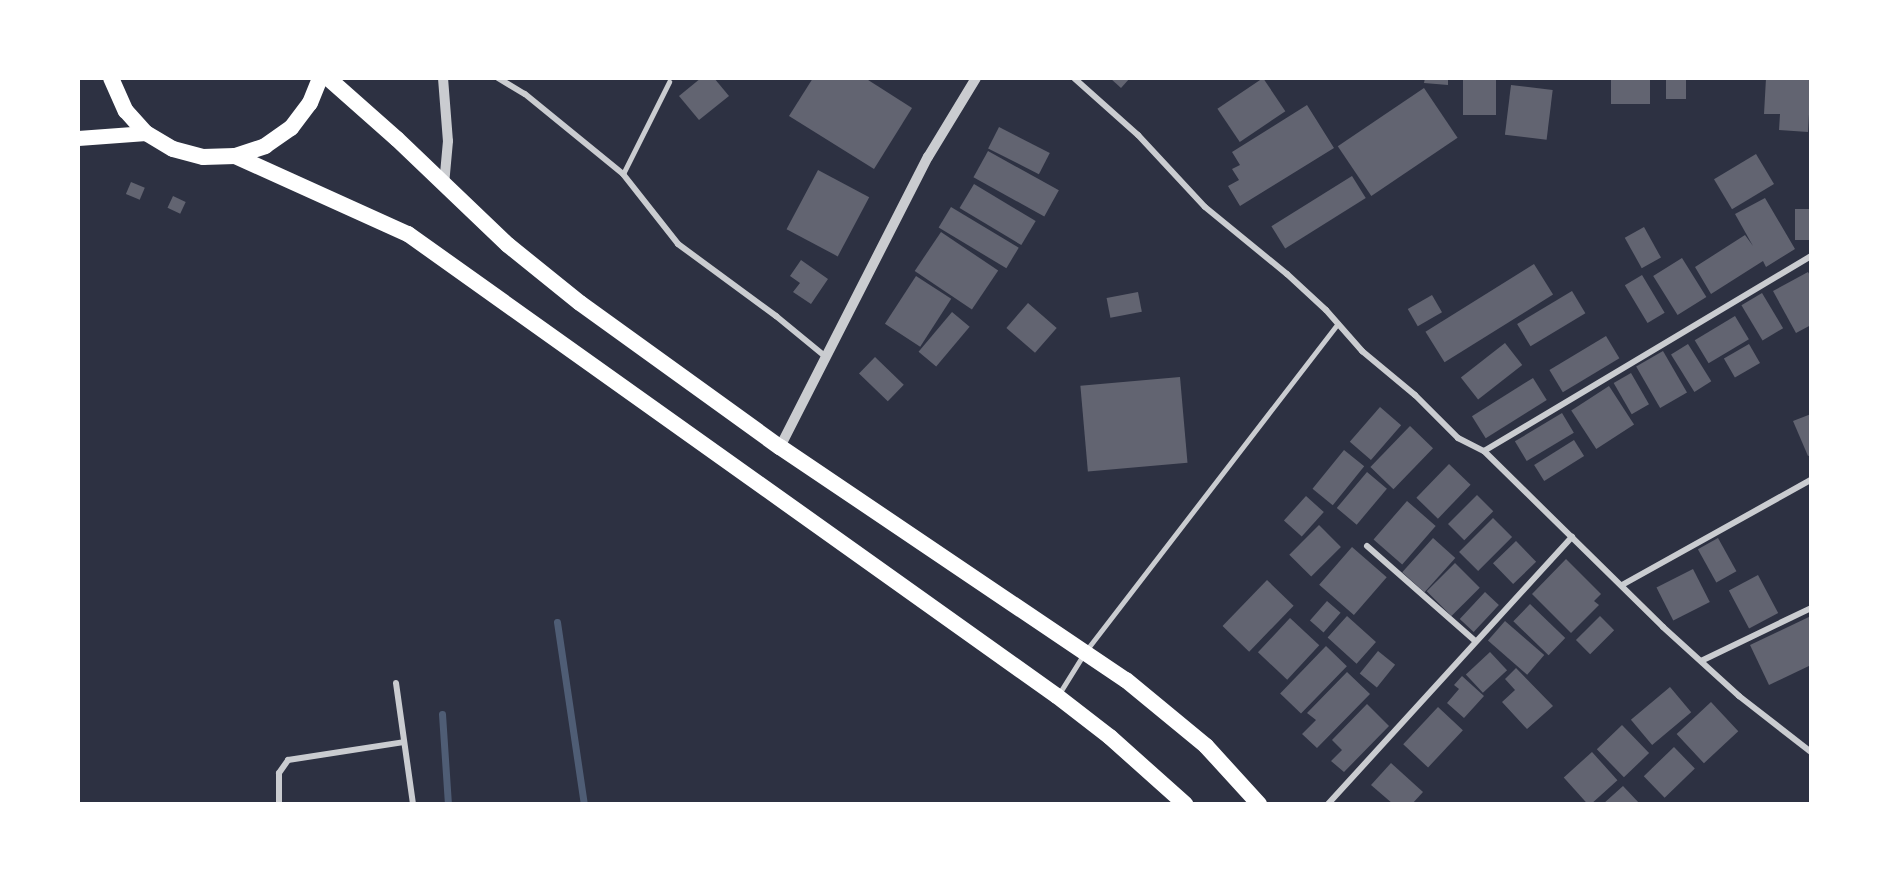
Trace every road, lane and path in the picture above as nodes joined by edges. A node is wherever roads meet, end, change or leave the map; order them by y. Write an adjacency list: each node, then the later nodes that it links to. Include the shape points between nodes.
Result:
1 (111, 78): 9 (highway, via 126,111)
2 (320, 78): 11 (highway, via 310,103 291,128 265,146)
3 (328, 78): 13 (highway)
4 (443, 78): 13 (street, via 448,141)
5 (498, 78): 12 (street, via 525,94)
6 (976, 78): 16 (street, via 928,156)
7 (1074, 78): 15 (street, via 1138,135 1205,207 1287,274)
8 (669, 82): 12 (lane)
9 (146, 133): 10 (main road); 11 (highway, via 173,149 203,157)
10 (78, 138)
11 (235, 156): 28 (highway, via 408,234)
12 (623, 174): 16 (street, via 678,244)
13 (444, 186): 17 (highway, via 580,303)
14 (1811, 256): 18 (street)
15 (1338, 324): 18 (street, via 1362,351 1416,395 1458,438); 25 (lane)
16 (826, 357): 17 (street)
17 (780, 447): 25 (highway)
18 (1484, 451): 20 (street)
19 (1811, 480): 22 (street)
20 (1572, 537): 22 (street); 24 (street)
21 (1367, 546): 24 (street)
22 (1622, 585): 26 (street)
23 (1811, 608): 26 (street)
24 (1475, 641): 35 (street)
25 (1085, 652): 28 (lane); 34 (highway, via 1126,680 1206,747)
26 (1701, 661): 30 (street)
27 (396, 683): 29 (street)
28 (1057, 696): 33 (highway)
29 (404, 742): 31 (street, via 288,760 279,773); 32 (street)
30 (1811, 752)
31 (279, 804)
32 (413, 804)
33 (1185, 804)
34 (1259, 804)
35 (1328, 804)

